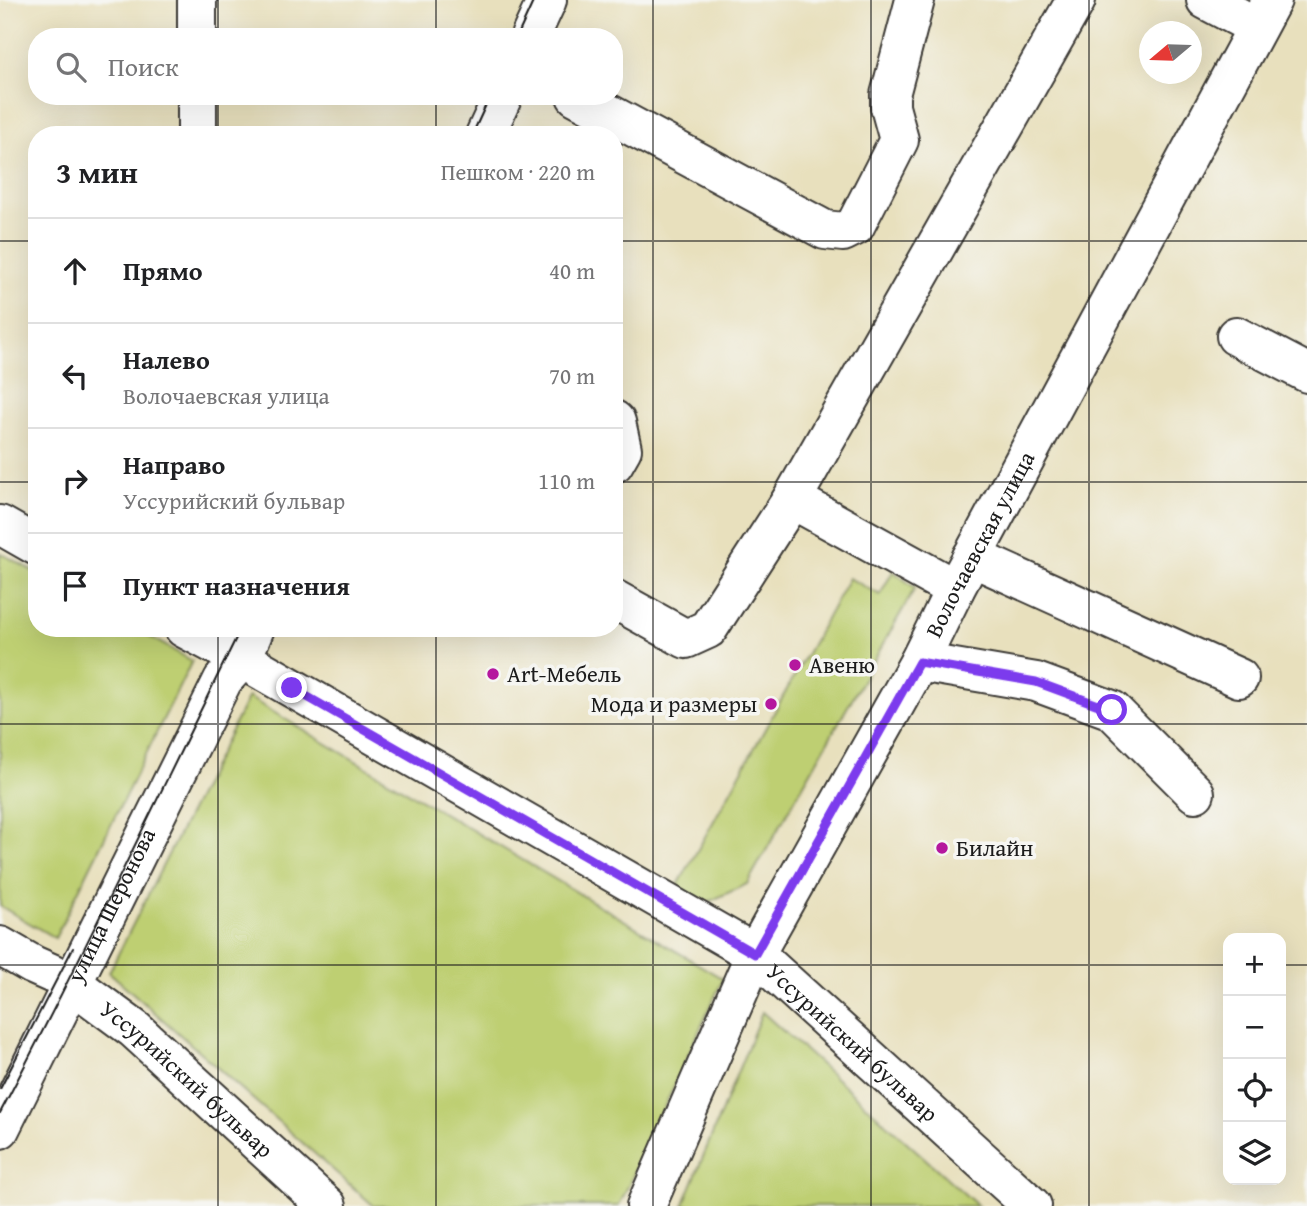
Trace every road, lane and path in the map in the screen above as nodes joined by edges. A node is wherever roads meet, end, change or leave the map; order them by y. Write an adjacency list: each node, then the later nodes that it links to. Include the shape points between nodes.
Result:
1 (197, 0): 8 (main road)
2 (520, 0): 9 (main road)
3 (547, 0): 10 (main road)
4 (915, 0): 14 (main road, via 890,95 899,140 855,226 843,232 825,230)
5 (1076, 0): 20 (main road)
6 (1206, 0): 7 (main road)
7 (1264, 14): 23 (main road, Волочаевская улица)
8 (197, 28)
9 (507, 28)
10 (534, 28)
11 (197, 105): 15 (main road)
12 (472, 105): 16 (main road)
13 (499, 105): 17 (main road)
14 (593, 105)
15 (197, 126)
16 (463, 126)
17 (489, 126)
18 (1236, 336): 19 (main road)
19 (1307, 373)
20 (792, 499): 23 (main road); 24 (main road, via 708,629 686,639)
21 (0, 525): 22 (main road)
22 (28, 541)
23 (964, 573): 27 (main road, Волочаевская улица); 28 (main road)
24 (623, 604)
25 (206, 637): 26 (main road, Уссурийский бульвар)
26 (236, 649): 31 (main road, Уссурийский бульвар); 32 (main road, улица Шеронова)
27 (919, 662): 29 (main road, via 1036,682 1112,710); 31 (main road, Волочаевская улица)
28 (1239, 678)
29 (1195, 793)
30 (0, 946): 32 (main road, Уссурийский бульвар)
31 (755, 954): 35 (main road, Волочаевская улица); 36 (main road, Уссурийский бульвар)
32 (71, 982): 33 (main road, улица Шеронова); 34 (main road, Уссурийский бульвар, via 134,1028)
33 (0, 1129)
34 (327, 1206)
35 (646, 1206)
36 (1032, 1206)

